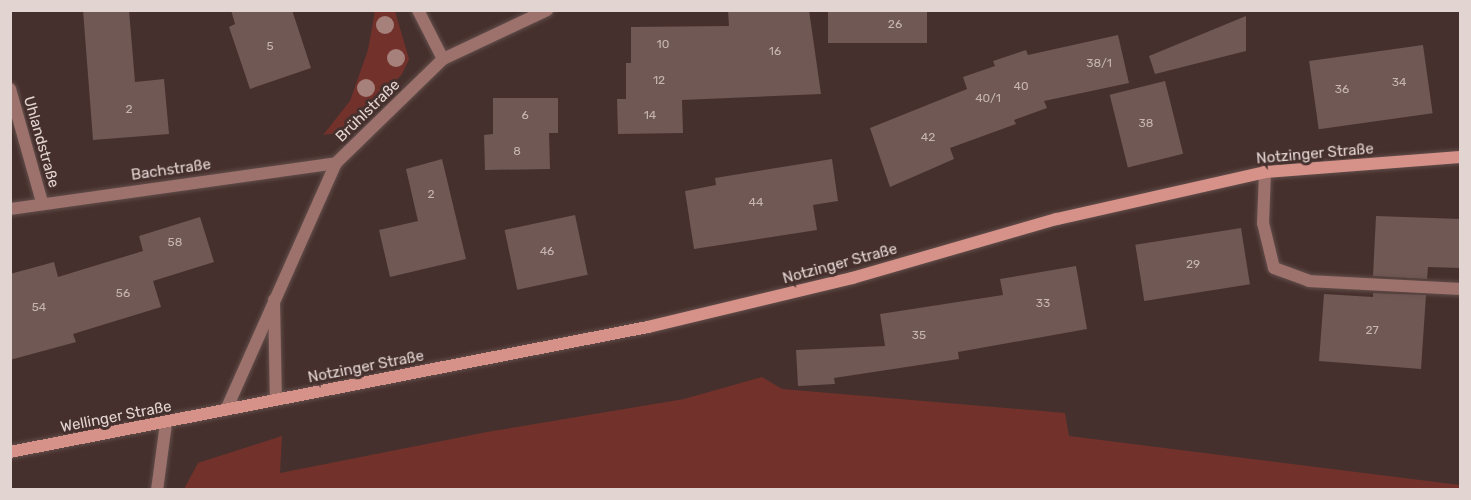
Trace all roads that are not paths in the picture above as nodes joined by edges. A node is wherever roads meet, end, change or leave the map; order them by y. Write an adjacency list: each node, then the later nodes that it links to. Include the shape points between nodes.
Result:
1 (418, 10): 3 (street)
2 (547, 10): 3 (street, Brühlstraße)
3 (443, 58): 6 (street, Brühlstraße)
4 (10, 89): 8 (street, Uhlandstraße)
5 (1461, 157): 7 (street, Notzinger Straße)
6 (336, 163): 8 (street, Bachstraße); 11 (street, Brühlstraße)
7 (1265, 172): 10 (street, via 1263,223 1274,268 1309,281); 12 (street, Notzinger Straße, via 1057,219 852,278 648,327)
8 (42, 202): 9 (street, Bachstraße)
9 (10, 209)
10 (1461, 289)
11 (274, 296): 12 (street, Brühlstraße); 13 (street, Brühlstraße)
12 (276, 400): 13 (street, Notzinger Straße)
13 (226, 410): 14 (street, Wellinger Straße)
14 (166, 423): 15 (street, Wellinger Straße); 16 (street)
15 (10, 452)
16 (157, 489)

